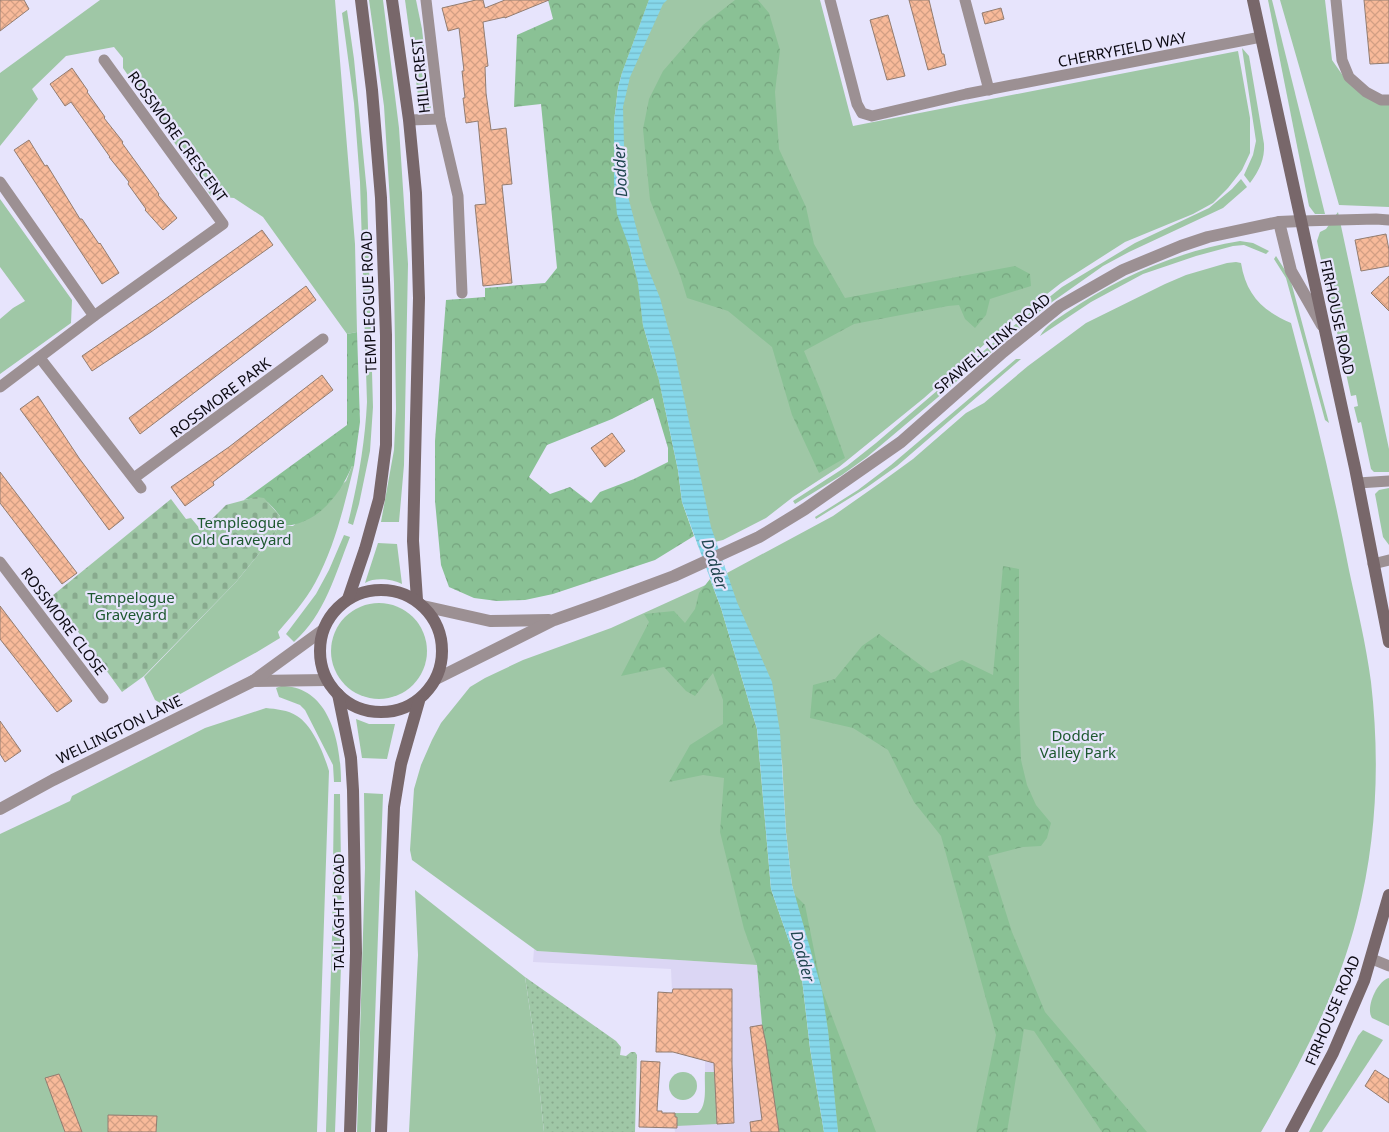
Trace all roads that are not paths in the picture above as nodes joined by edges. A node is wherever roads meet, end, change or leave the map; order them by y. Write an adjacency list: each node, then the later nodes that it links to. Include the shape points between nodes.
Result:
1 (361, 0): 31 (main road, TEMPLEOGUE ROAD, via 381,198 386,436 379,499)
2 (392, 0): 13 (main road)
3 (426, 0): 12 (street, HILLCREST)
4 (830, 0): 10 (street, CHERRYFIELD WAY, via 857,104 862,112 872,116)
5 (965, 0): 10 (street)
6 (1253, 0): 8 (main road, FIRHOUSE ROAD)
7 (1336, 0): 11 (street, via 1342,60 1349,78 1366,92 1381,100)
8 (1261, 37): 10 (street, CHERRYFIELD WAY); 16 (main road, FIRHOUSE ROAD)
9 (104, 60): 19 (street, ROSSMORE CRESCENT, via 222,224)
10 (989, 90)
11 (1389, 100)
12 (440, 119): 13 (street, HILLCREST); 18 (street, via 458,196)
13 (410, 120): 32 (main road, via 416,194 418,298 413,541)
14 (0, 182): 19 (street)
15 (1389, 220): 16 (street)
16 (1301, 221): 17 (street, SPAWELL LINK ROAD); 20 (main road, FIRHOUSE ROAD)
17 (1279, 222): 20 (street, via 1291,271); 33 (street, SPAWELL LINK ROAD, via 1208,237 1122,270 1060,306 901,442 759,537 674,576)
18 (462, 293)
19 (94, 316): 22 (street, ROSSMORE CRESCENT)
20 (1324, 327): 26 (main road, FIRHOUSE ROAD)
21 (323, 339): 24 (street, ROSSMORE PARK)
22 (40, 358): 23 (street, ROSSMORE CRESCENT); 24 (street)
23 (0, 387)
24 (134, 478): 27 (street)
25 (1389, 480): 26 (street)
26 (1358, 483): 30 (main road, FIRHOUSE ROAD)
27 (141, 488)
28 (1389, 560): 30 (street)
29 (0, 562): 40 (street, ROSSMORE CLOSE)
30 (1373, 564): 35 (main road, FIRHOUSE ROAD)
31 (348, 600): 32 (main road, via 364,592 382,589 400,592); 34 (main road, via 333,613)
32 (420, 603): 33 (street, via 490,621); 36 (main road, via 433,618 442,642 441,665)
33 (554, 620): 36 (street)
34 (323, 630): 37 (main road, via 321,660); 38 (street, WELLINGTON LANE)
35 (1389, 642)
36 (436, 679): 41 (main road)
37 (327, 680): 38 (street, WELLINGTON LANE); 39 (main road)
38 (253, 681): 42 (street, WELLINGTON LANE)
39 (338, 694): 41 (main road, via 368,711 402,709); 46 (main road, TALLAGHT ROAD, via 351,758 353,790 356,953)
40 (103, 698)
41 (419, 701): 47 (main road, via 400,764 394,807)
42 (0, 809)
43 (1389, 895): 44 (main road, FIRHOUSE ROAD)
44 (1372, 959): 45 (street); 48 (main road, FIRHOUSE ROAD, via 1333,1053)
45 (1389, 966)
46 (350, 1132)
47 (381, 1132)
48 (1291, 1132)

